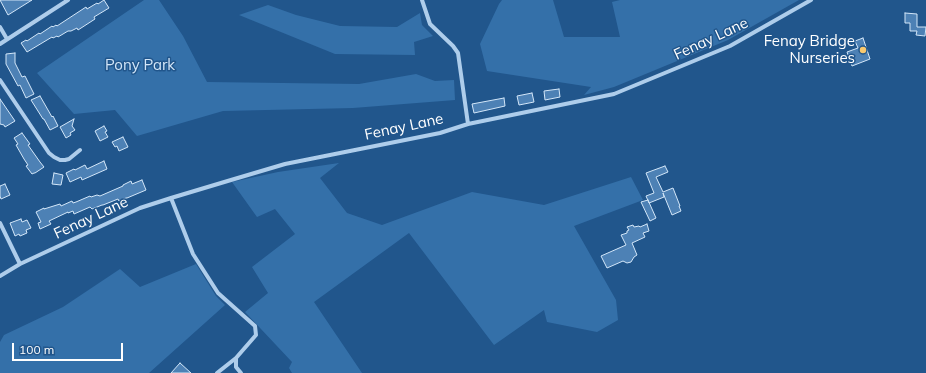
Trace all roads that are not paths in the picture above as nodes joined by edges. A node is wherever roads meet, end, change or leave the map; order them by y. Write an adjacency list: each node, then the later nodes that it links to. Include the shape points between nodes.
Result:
1 (68, 0): 5 (street)
2 (422, 0): 8 (street, via 430,24 458,53)
3 (811, 0): 8 (street, Fenay Lane, via 730,46 614,94)
4 (0, 27): 5 (street)
5 (7, 39): 6 (street)
6 (0, 44)
7 (0, 80): 9 (street, via 49,153 60,160 65,160)
8 (468, 124): 10 (street, Fenay Lane, via 440,133 285,164)
9 (80, 150)
10 (171, 198): 12 (street, Fenay Lane, via 140,208); 14 (street, via 193,254 218,293 255,326 256,335)
11 (0, 223): 12 (street)
12 (20, 264): 13 (street, Fenay Lane)
13 (0, 276)
14 (236, 358): 15 (street); 16 (street, via 236,367)
15 (217, 373)
16 (241, 373)

